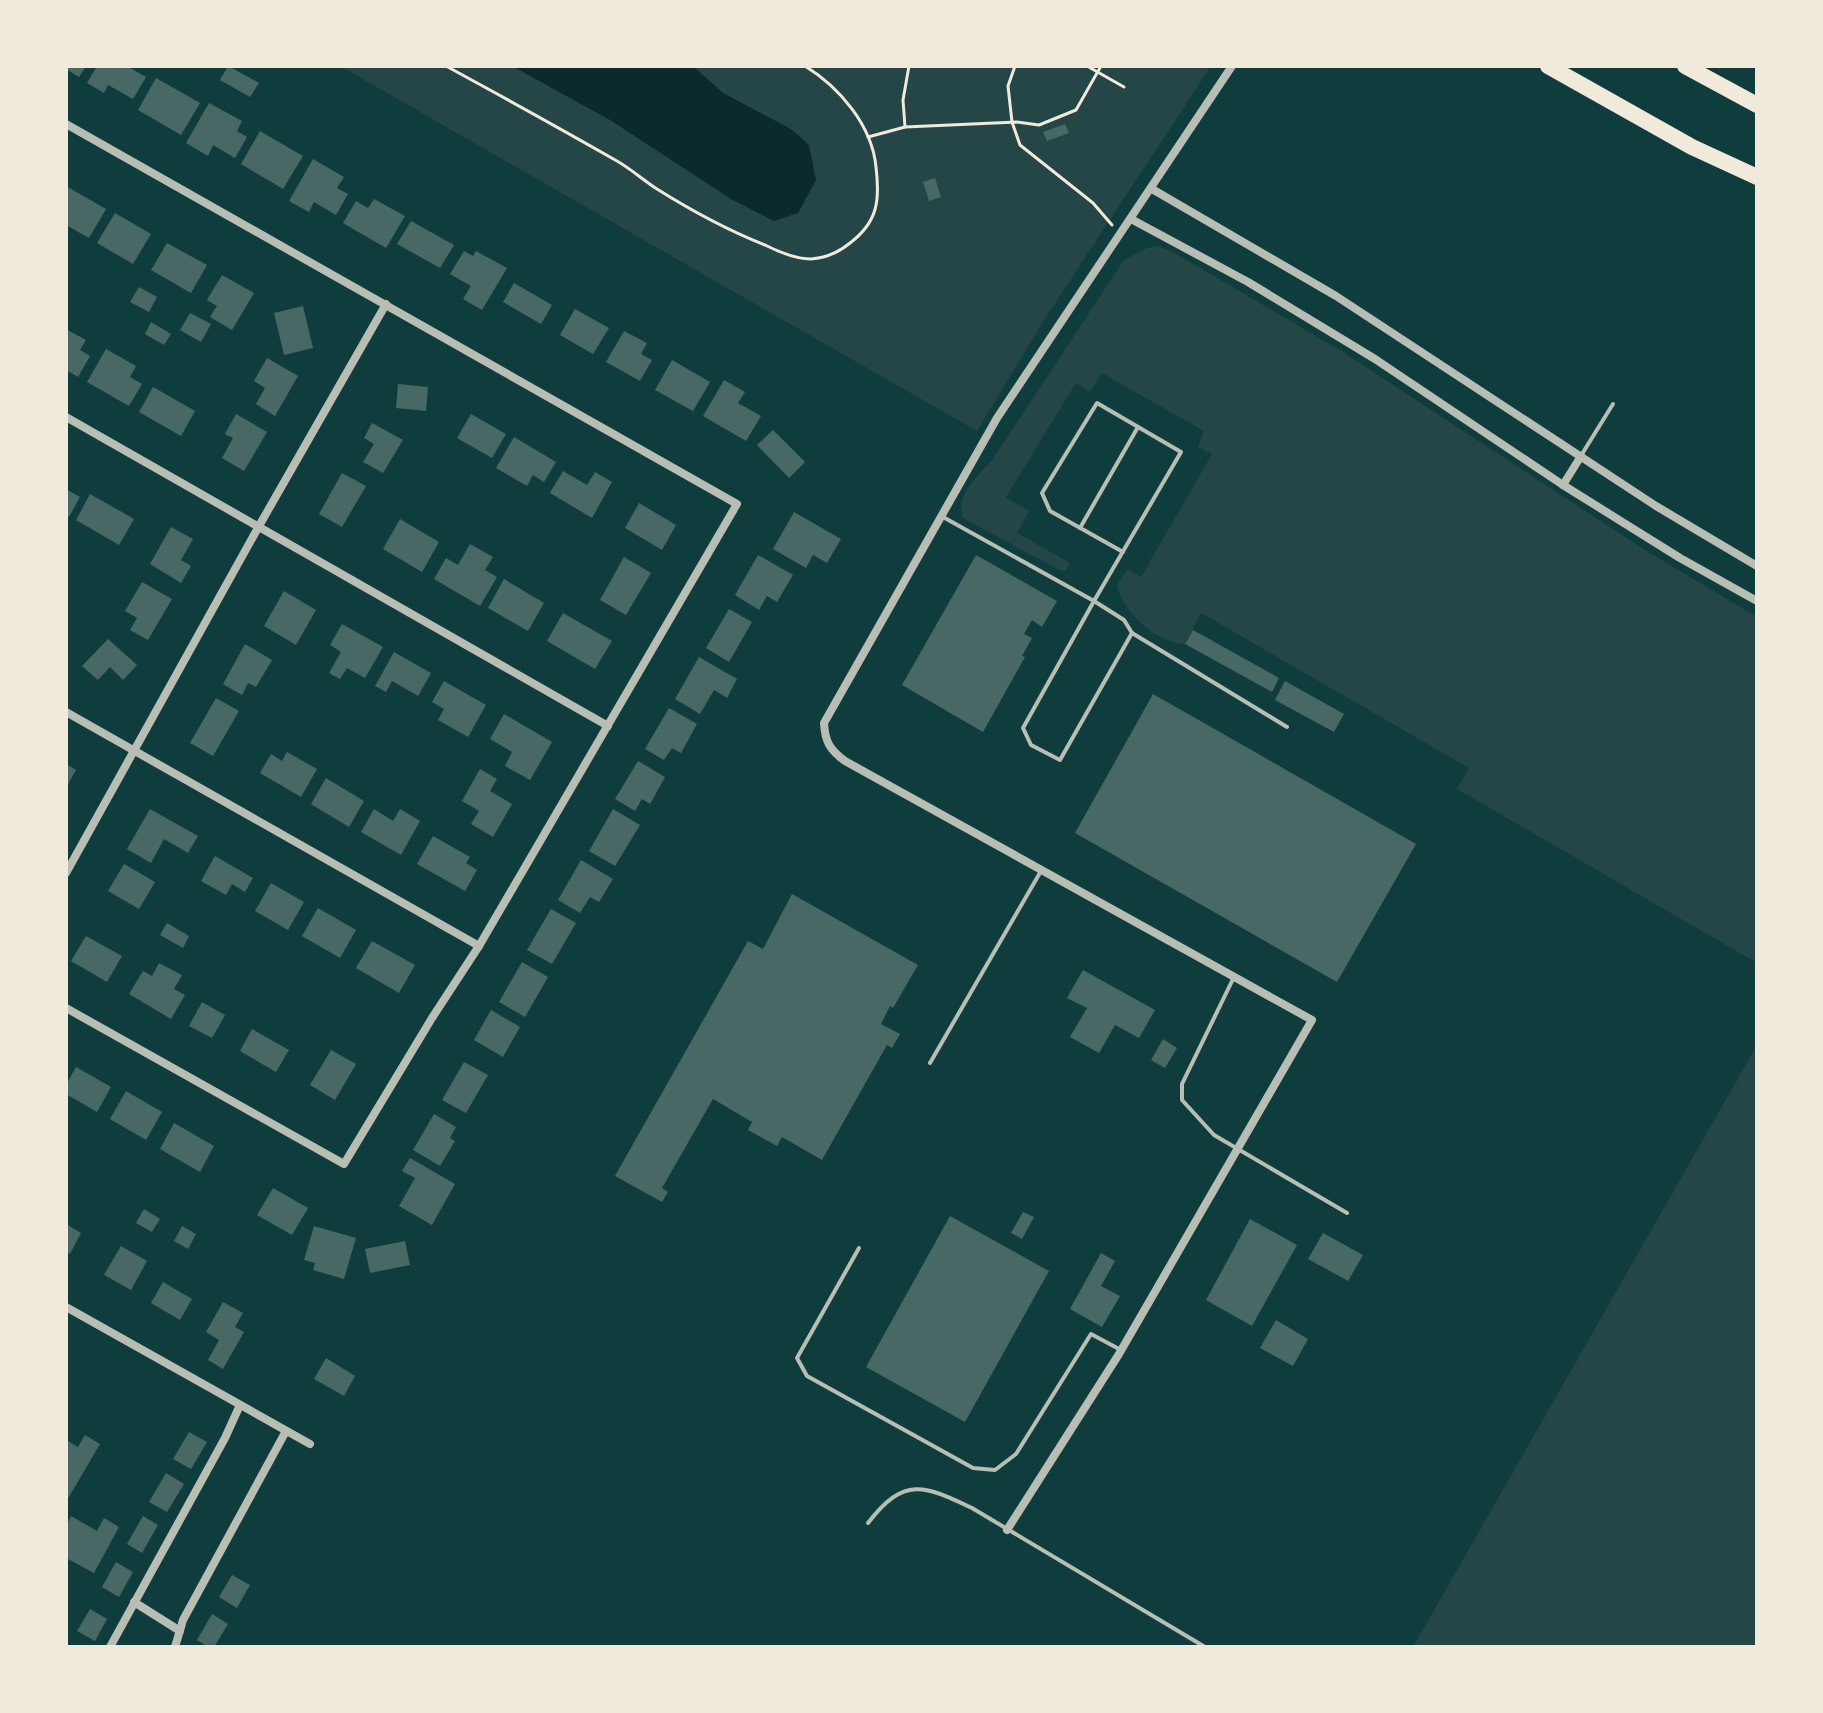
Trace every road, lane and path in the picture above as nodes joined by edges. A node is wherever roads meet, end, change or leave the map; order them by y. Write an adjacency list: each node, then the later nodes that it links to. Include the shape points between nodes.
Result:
1 (446, 66): 16 (path, via 711,220 785,254 809,259 842,249 870,223 879,198 876,162)
2 (805, 66): 16 (path, via 846,98)
3 (909, 66): 15 (path)
4 (1015, 66): 13 (path, via 1008,86)
5 (1087, 66): 10 (path)
6 (1101, 66): 10 (path)
7 (1232, 66): 18 (street)
8 (1548, 66): 17 (highway)
9 (1685, 66): 12 (highway)
10 (1098, 72): 11 (path); 13 (path, via 1076,110 1039,125)
11 (1124, 87)
12 (1757, 105)
13 (1012, 122): 15 (path); 20 (path, via 1020,145)
14 (66, 124): 21 (street)
15 (905, 127): 16 (path)
16 (867, 137)
17 (1757, 177)
18 (1152, 189): 19 (street); 25 (street, via 1336,296)
19 (1131, 219): 20 (street); 26 (street, via 1375,359)
20 (1122, 233): 27 (street, via 997,418)
21 (386, 304): 28 (street); 36 (street, via 737,504)
22 (1613, 404): 25 (lane)
23 (66, 417): 28 (street)
24 (1138, 427): 29 (lane); 29 (lane, via 1097,403 1042,493 1050,511); 30 (lane, via 1181,452)
25 (1581, 456): 26 (street); 31 (street)
26 (1563, 485): 33 (street)
27 (941, 516): 32 (lane); 39 (street, via 824,723 825,737 845,761)
28 (259, 526): 36 (street); 38 (street)
29 (1080, 528): 30 (lane)
30 (1123, 552): 32 (lane)
31 (1757, 566)
32 (1094, 601): 34 (lane, via 1124,620); 34 (lane, via 1023,728 1031,745 1060,760)
33 (1757, 601)
34 (1132, 633): 37 (lane)
35 (66, 712): 38 (street)
36 (608, 726): 41 (street)
37 (1287, 727)
38 (134, 751): 40 (street); 41 (street)
39 (1042, 868): 42 (street); 44 (lane)
40 (66, 873)
41 (479, 946): 43 (street, via 344,1164)
42 (1234, 976): 45 (lane, via 1182,1084 1182,1100 1214,1135); 45 (street, via 1312,1020)
43 (66, 1008)
44 (930, 1063)
45 (1238, 1148): 46 (lane); 49 (street)
46 (1347, 1213)
47 (859, 1248): 49 (lane, via 797,1358 807,1376 973,1468 995,1470 1016,1454 1091,1334)
48 (66, 1307): 50 (street)
49 (1121, 1350): 54 (street)
50 (240, 1405): 51 (street); 55 (street)
51 (286, 1431): 52 (street); 56 (street)
52 (310, 1444)
53 (868, 1523): 54 (lane, via 895,1494 921,1487)
54 (1007, 1530): 59 (lane)
55 (134, 1602): 56 (street); 57 (street)
56 (180, 1631): 58 (street)
57 (110, 1647)
58 (175, 1647)
59 (1205, 1647)

